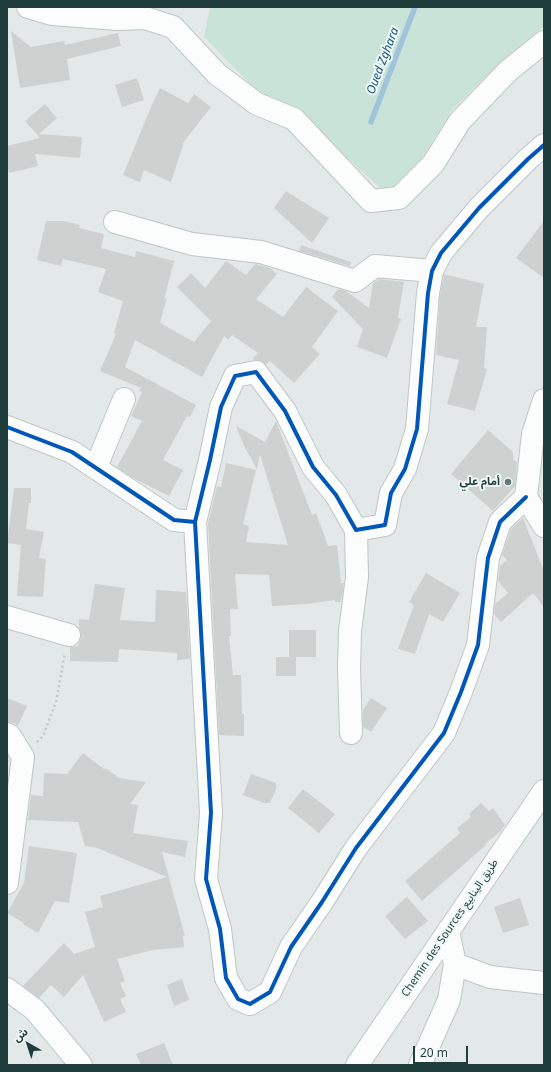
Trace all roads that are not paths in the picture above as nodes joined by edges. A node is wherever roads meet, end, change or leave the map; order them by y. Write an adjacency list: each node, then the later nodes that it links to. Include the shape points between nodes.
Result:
1 (28, 7): 2 (street, via 59,14 117,20 145,18 173,27 217,74 257,104 294,119 371,201 400,198 433,164 460,121 508,71)
2 (544, 42)
3 (544, 146): 5 (street, via 479,208 441,253)
4 (115, 222): 5 (street, via 192,244 262,252 355,281 375,266)
5 (432, 271): 13 (street, via 417,429 405,469 391,493 385,525)
6 (124, 399): 9 (street)
7 (543, 405): 10 (street, via 533,434)
8 (7, 427): 9 (street, via 72,452)
9 (96, 467): 11 (street, via 174,520)
10 (526, 497): 11 (street, via 500,522 488,558 478,645 444,733 356,848 291,947 270,992 250,1004 238,999 226,978 220,928 206,879 211,813); 12 (street)
11 (195, 522): 13 (street, via 221,407 235,376 256,372 285,411 313,466 336,495)
12 (544, 525)
13 (356, 530): 16 (street, via 357,577 350,631 349,668)
14 (7, 617): 15 (street)
15 (69, 635)
16 (351, 733)
17 (7, 734): 19 (street, via 23,757)
18 (544, 791): 20 (street, Chemin des Sources طريق الينابيع)
19 (7, 883)
20 (448, 931): 21 (street); 25 (street, Chemin des Sources طريق الينابيع)
21 (455, 964): 22 (street, via 490,977); 26 (street, via 449,1000)
22 (544, 983)
23 (7, 989): 24 (street, via 35,1010)
24 (81, 1065)
25 (357, 1065)
26 (420, 1065)

